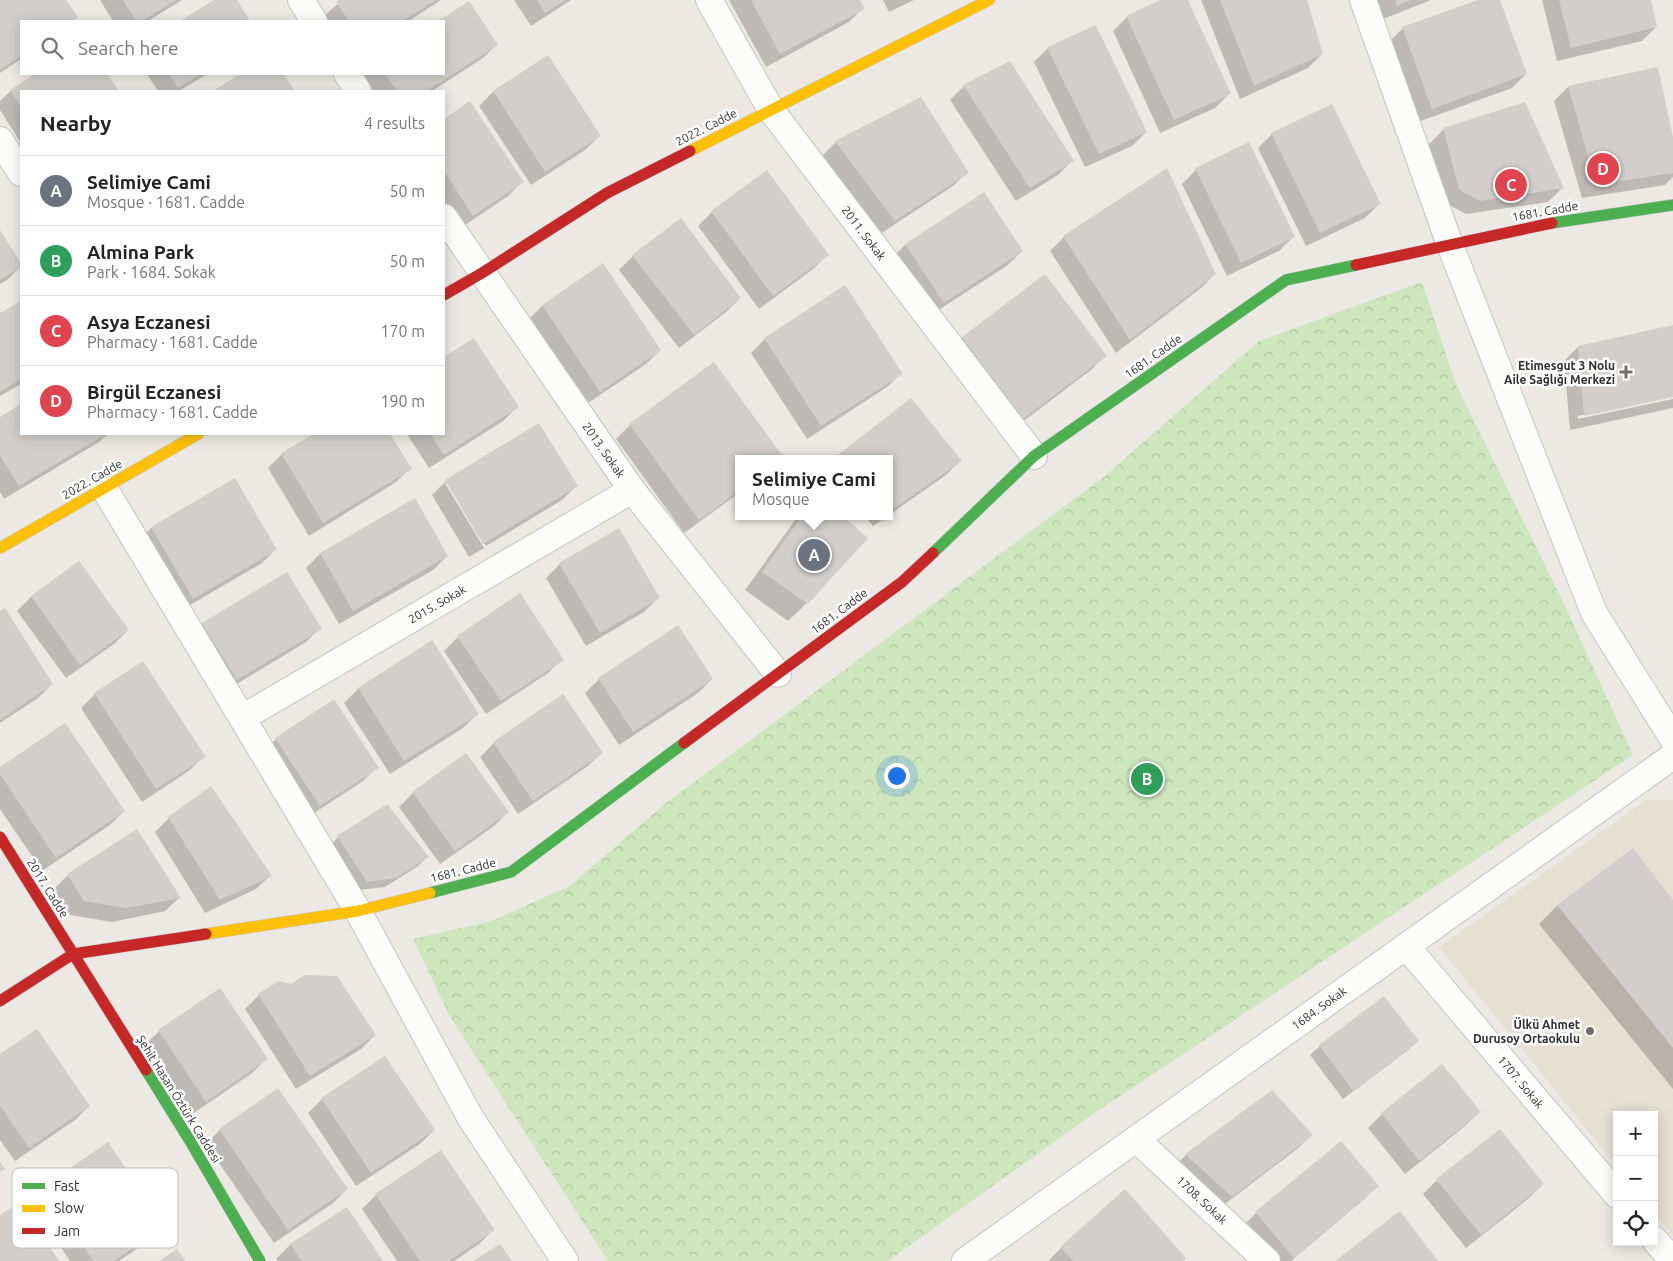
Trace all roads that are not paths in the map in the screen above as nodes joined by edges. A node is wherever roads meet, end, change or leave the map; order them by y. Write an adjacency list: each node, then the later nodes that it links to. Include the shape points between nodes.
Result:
1 (300, 0): 5 (street)
2 (709, 0): 8 (street, 2011. Sokak)
3 (989, 0): 8 (street, 2022. Cadde)
4 (1363, 0): 13 (street)
5 (313, 20)
6 (348, 75): 7 (street)
7 (357, 90)
8 (770, 110): 14 (street, 2022. Cadde, via 607,193); 17 (street, 2011. Sokak)
9 (0, 140): 10 (street)
10 (20, 171)
11 (1673, 205): 13 (street, 1681. Cadde, via 1555,222)
12 (445, 218): 14 (street, 2013. Sokak)
13 (1450, 245): 17 (street, 1681. Cadde, via 1286,280); 23 (street, via 1594,613)
14 (482, 273): 15 (street, 2022. Cadde); 19 (street, 2013. Sokak)
15 (445, 294)
16 (192, 435): 18 (street, 2022. Cadde)
17 (1034, 456): 21 (street, 1681. Cadde, via 902,582)
18 (104, 488): 20 (street, 2022. Cadde); 22 (street)
19 (632, 490): 21 (street, 2013. Sokak); 22 (street, 2015. Sokak)
20 (0, 548)
21 (778, 674): 26 (street, 1681. Cadde, via 511,872)
22 (242, 718): 26 (street)
23 (1673, 739)
24 (1673, 756): 27 (street, 1684. Sokak)
25 (0, 838): 28 (street, 2017. Cadde)
26 (358, 911): 28 (street, 1681. Cadde); 34 (street, via 470,1117)
27 (1406, 946): 30 (street, 1684. Sokak); 31 (street, 1707. Sokak)
28 (73, 954): 29 (street, 1681. Cadde); 33 (street, Şehit Hasan Öztürk Caddesi, via 190,1141)
29 (0, 1001)
30 (1136, 1139): 35 (street, 1684. Sokak); 36 (street, 1708. Sokak)
31 (1613, 1190)
32 (1658, 1244): 37 (street)
33 (260, 1261)
34 (565, 1261)
35 (965, 1261)
36 (1267, 1261)
37 (1673, 1261)

